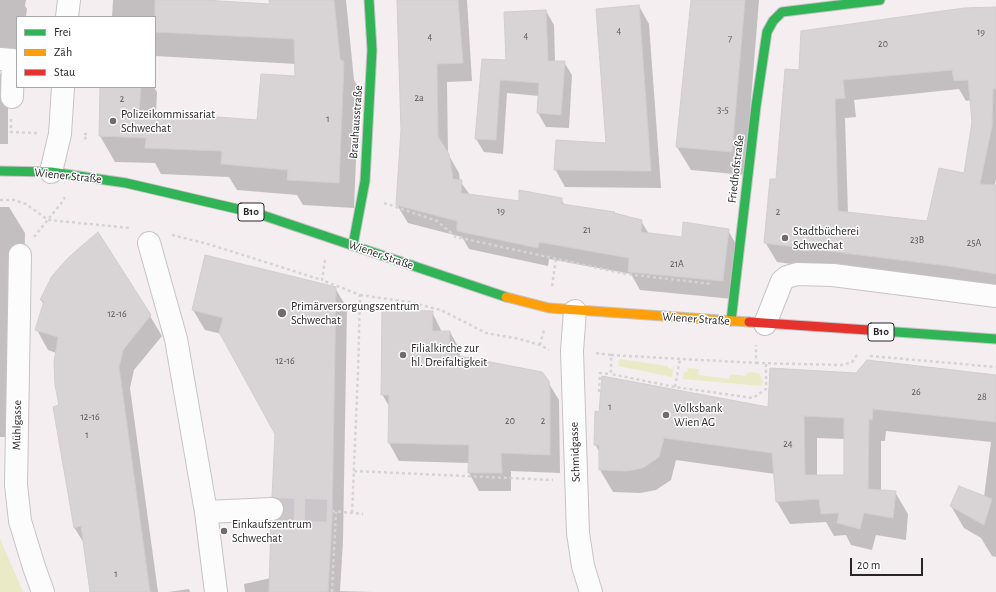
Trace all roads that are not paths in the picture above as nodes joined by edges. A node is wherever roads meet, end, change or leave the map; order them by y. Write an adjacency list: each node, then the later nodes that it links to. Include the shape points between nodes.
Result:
1 (69, 0): 4 (street)
2 (369, 0): 11 (main road, Brauhausstraße, via 372,50 365,180)
3 (880, 0): 17 (main road, Friedhofstraße, via 782,12 772,21 767,32 756,106)
4 (68, 16)
5 (0, 59): 7 (street, via 13,60)
6 (63, 88): 9 (street, via 60,134)
7 (12, 97)
8 (0, 171): 9 (main road, Wiener Straße / B10)
9 (51, 172): 11 (main road, Wiener Straße / B10, via 126,183 259,214)
10 (149, 243): 21 (street, via 176,339)
11 (353, 245): 16 (main road, Wiener Straße / B10, via 496,295 549,308)
12 (20, 255): 22 (street, Mühlgasse, via 16,485 20,521)
13 (973, 294): 14 (street); 15 (street); 18 (street, via 833,275 797,274 782,281)
14 (996, 296)
15 (996, 304)
16 (575, 311): 17 (main road, Wiener Straße / B10); 24 (street, Schmidgasse, via 572,351 578,533)
17 (731, 321): 18 (main road, Wiener Straße / B10)
18 (760, 324): 19 (main road, Wiener Straße / B10)
19 (996, 339)
20 (272, 509): 21 (street)
21 (206, 512): 23 (street)
22 (44, 592)
23 (216, 592)
24 (591, 592)

